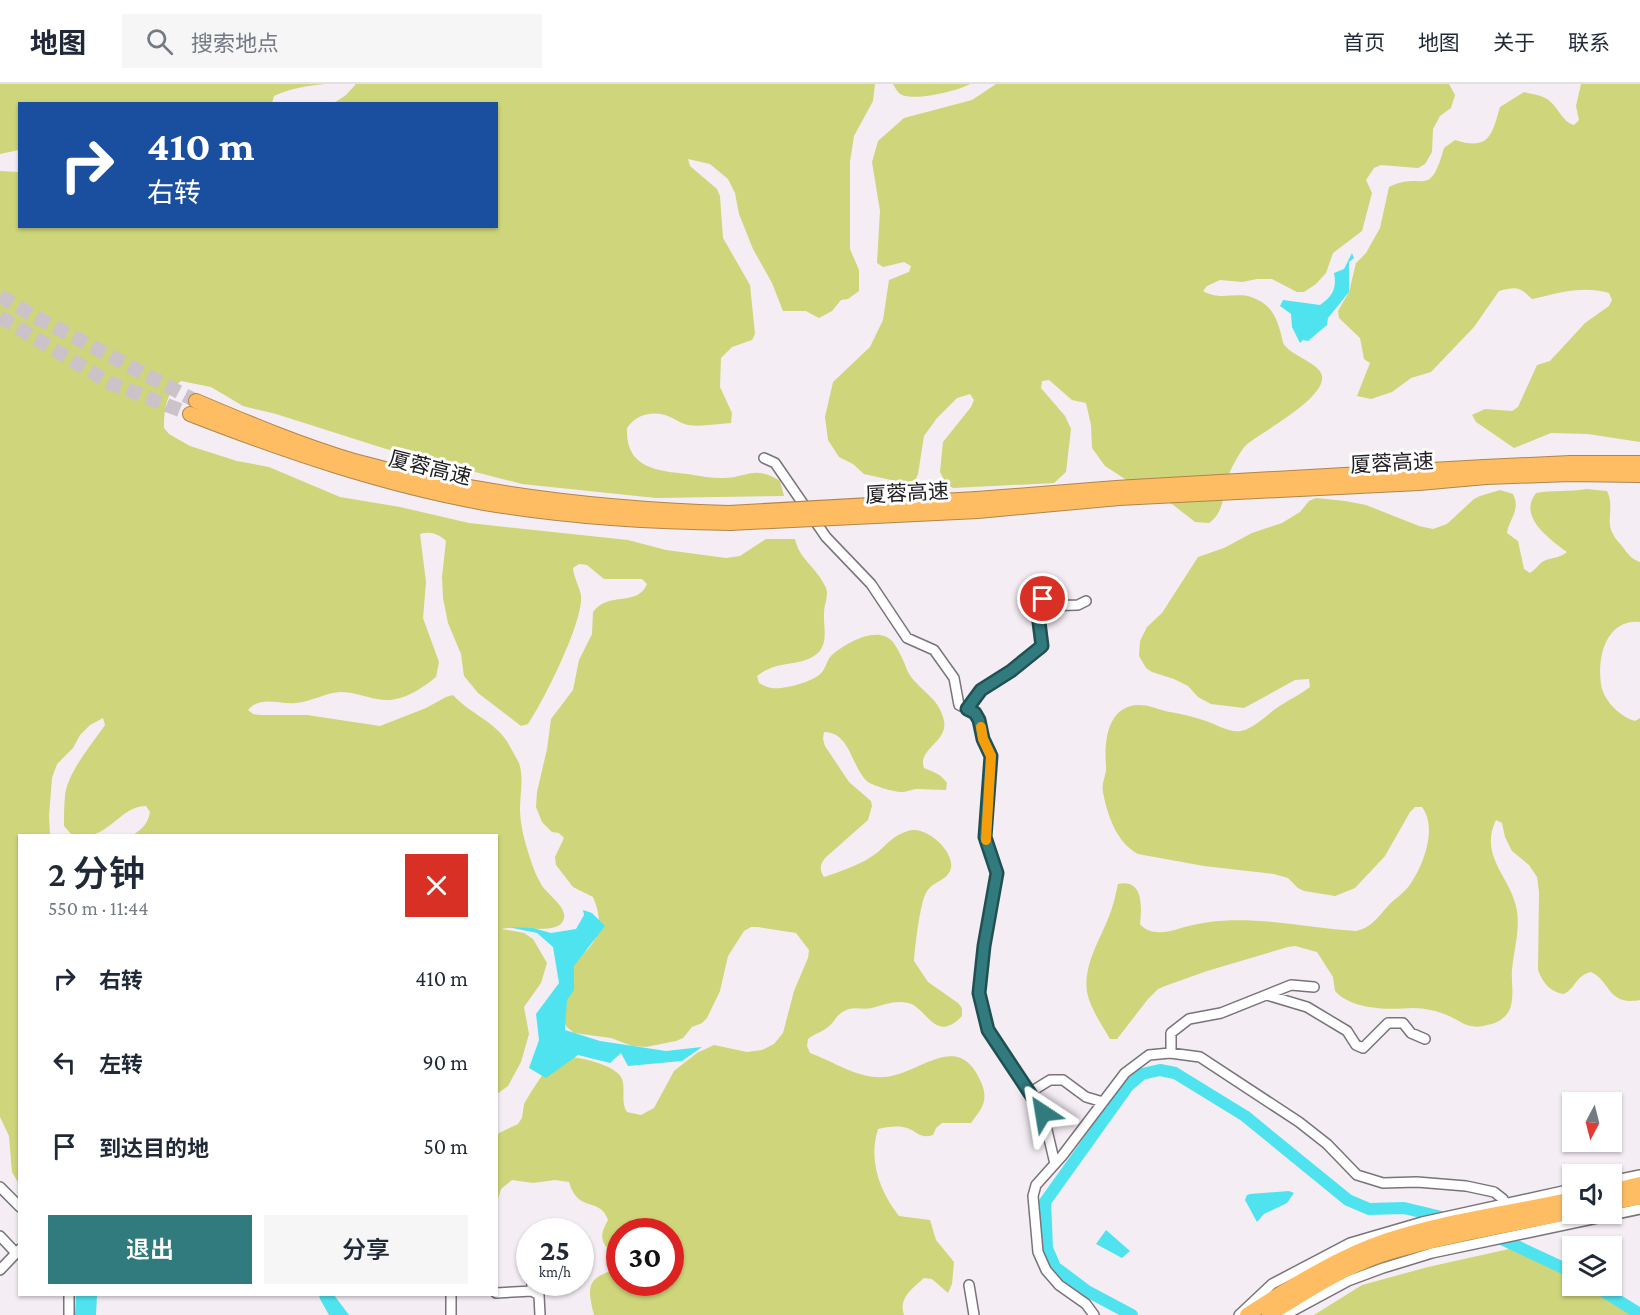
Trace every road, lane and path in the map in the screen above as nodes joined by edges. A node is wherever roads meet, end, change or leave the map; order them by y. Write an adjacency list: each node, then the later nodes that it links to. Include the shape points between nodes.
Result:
1 (196, 401): 7 (highway, 厦蓉高速, via 275,435 424,479 558,502)
2 (190, 414): 7 (highway, 厦蓉高速, via 282,449 419,489 485,503 626,520)
3 (764, 458): 11 (street, via 774,463 826,537 871,584 907,638 934,650 954,678 959,705)
4 (1640, 463): 6 (highway, 厦蓉高速, via 1570,463)
5 (1640, 475): 6 (highway, 厦蓉高速)
6 (1360, 480): 7 (highway, 厦蓉高速, bridge, via 1119,498)
7 (729, 518)
8 (1047, 588): 10 (street)
9 (1086, 601): 10 (street, via 1078,605)
10 (1040, 606): 11 (street, via 1042,646 981,690)
11 (967, 709): 16 (street, via 979,720 991,756 985,837 997,873 979,993 988,1030)
12 (1314, 987): 13 (street, via 1291,986)
13 (1267, 995): 14 (street, via 1307,1007 1347,1031 1356,1045 1363,1048 1388,1023 1403,1023 1411,1033); 15 (street, via 1221,1013 1189,1019 1171,1033)
14 (1425, 1039)
15 (1171, 1053): 17 (street, via 1149,1054 1125,1073); 27 (street, via 1200,1057 1265,1098 1327,1144 1357,1175 1383,1183 1466,1186 1494,1192)
16 (1029, 1093): 17 (street, via 1050,1080 1063,1080 1086,1097); 18 (street, via 1043,1113)
17 (1103, 1102): 18 (street)
18 (1055, 1164): 47 (street, via 1036,1185 1033,1196 1038,1252 1059,1285 1086,1304)
19 (1640, 1175): 20 (street)
20 (1622, 1179)
21 (1640, 1184): 23 (highway)
22 (0, 1187): 28 (street)
23 (1622, 1188)
24 (1562, 1191): 27 (street)
25 (1640, 1197): 26 (highway)
26 (1622, 1201)
27 (1504, 1203): 33 (street)
28 (18, 1205)
29 (1562, 1205): 32 (highway)
30 (1640, 1209): 32 (street)
31 (1562, 1214): 32 (highway)
32 (1536, 1220): 33 (highway); 50 (highway, via 1386,1254 1348,1269); 51 (street, via 1466,1246 1348,1281)
33 (1422, 1226): 48 (street, via 1350,1243 1272,1284); 49 (highway, via 1347,1256)
34 (0, 1236): 35 (street)
35 (18, 1251): 36 (street)
36 (0, 1270)
37 (969, 1285): 46 (street)
38 (516, 1290): 39 (street)
39 (498, 1293)
40 (69, 1296): 43 (street)
41 (451, 1296): 44 (street)
42 (539, 1296): 45 (street)
43 (69, 1315)
44 (452, 1315)
45 (540, 1315)
46 (974, 1315)
47 (1094, 1315)
48 (1239, 1315)
49 (1247, 1315)
50 (1269, 1315)
51 (1285, 1315)

